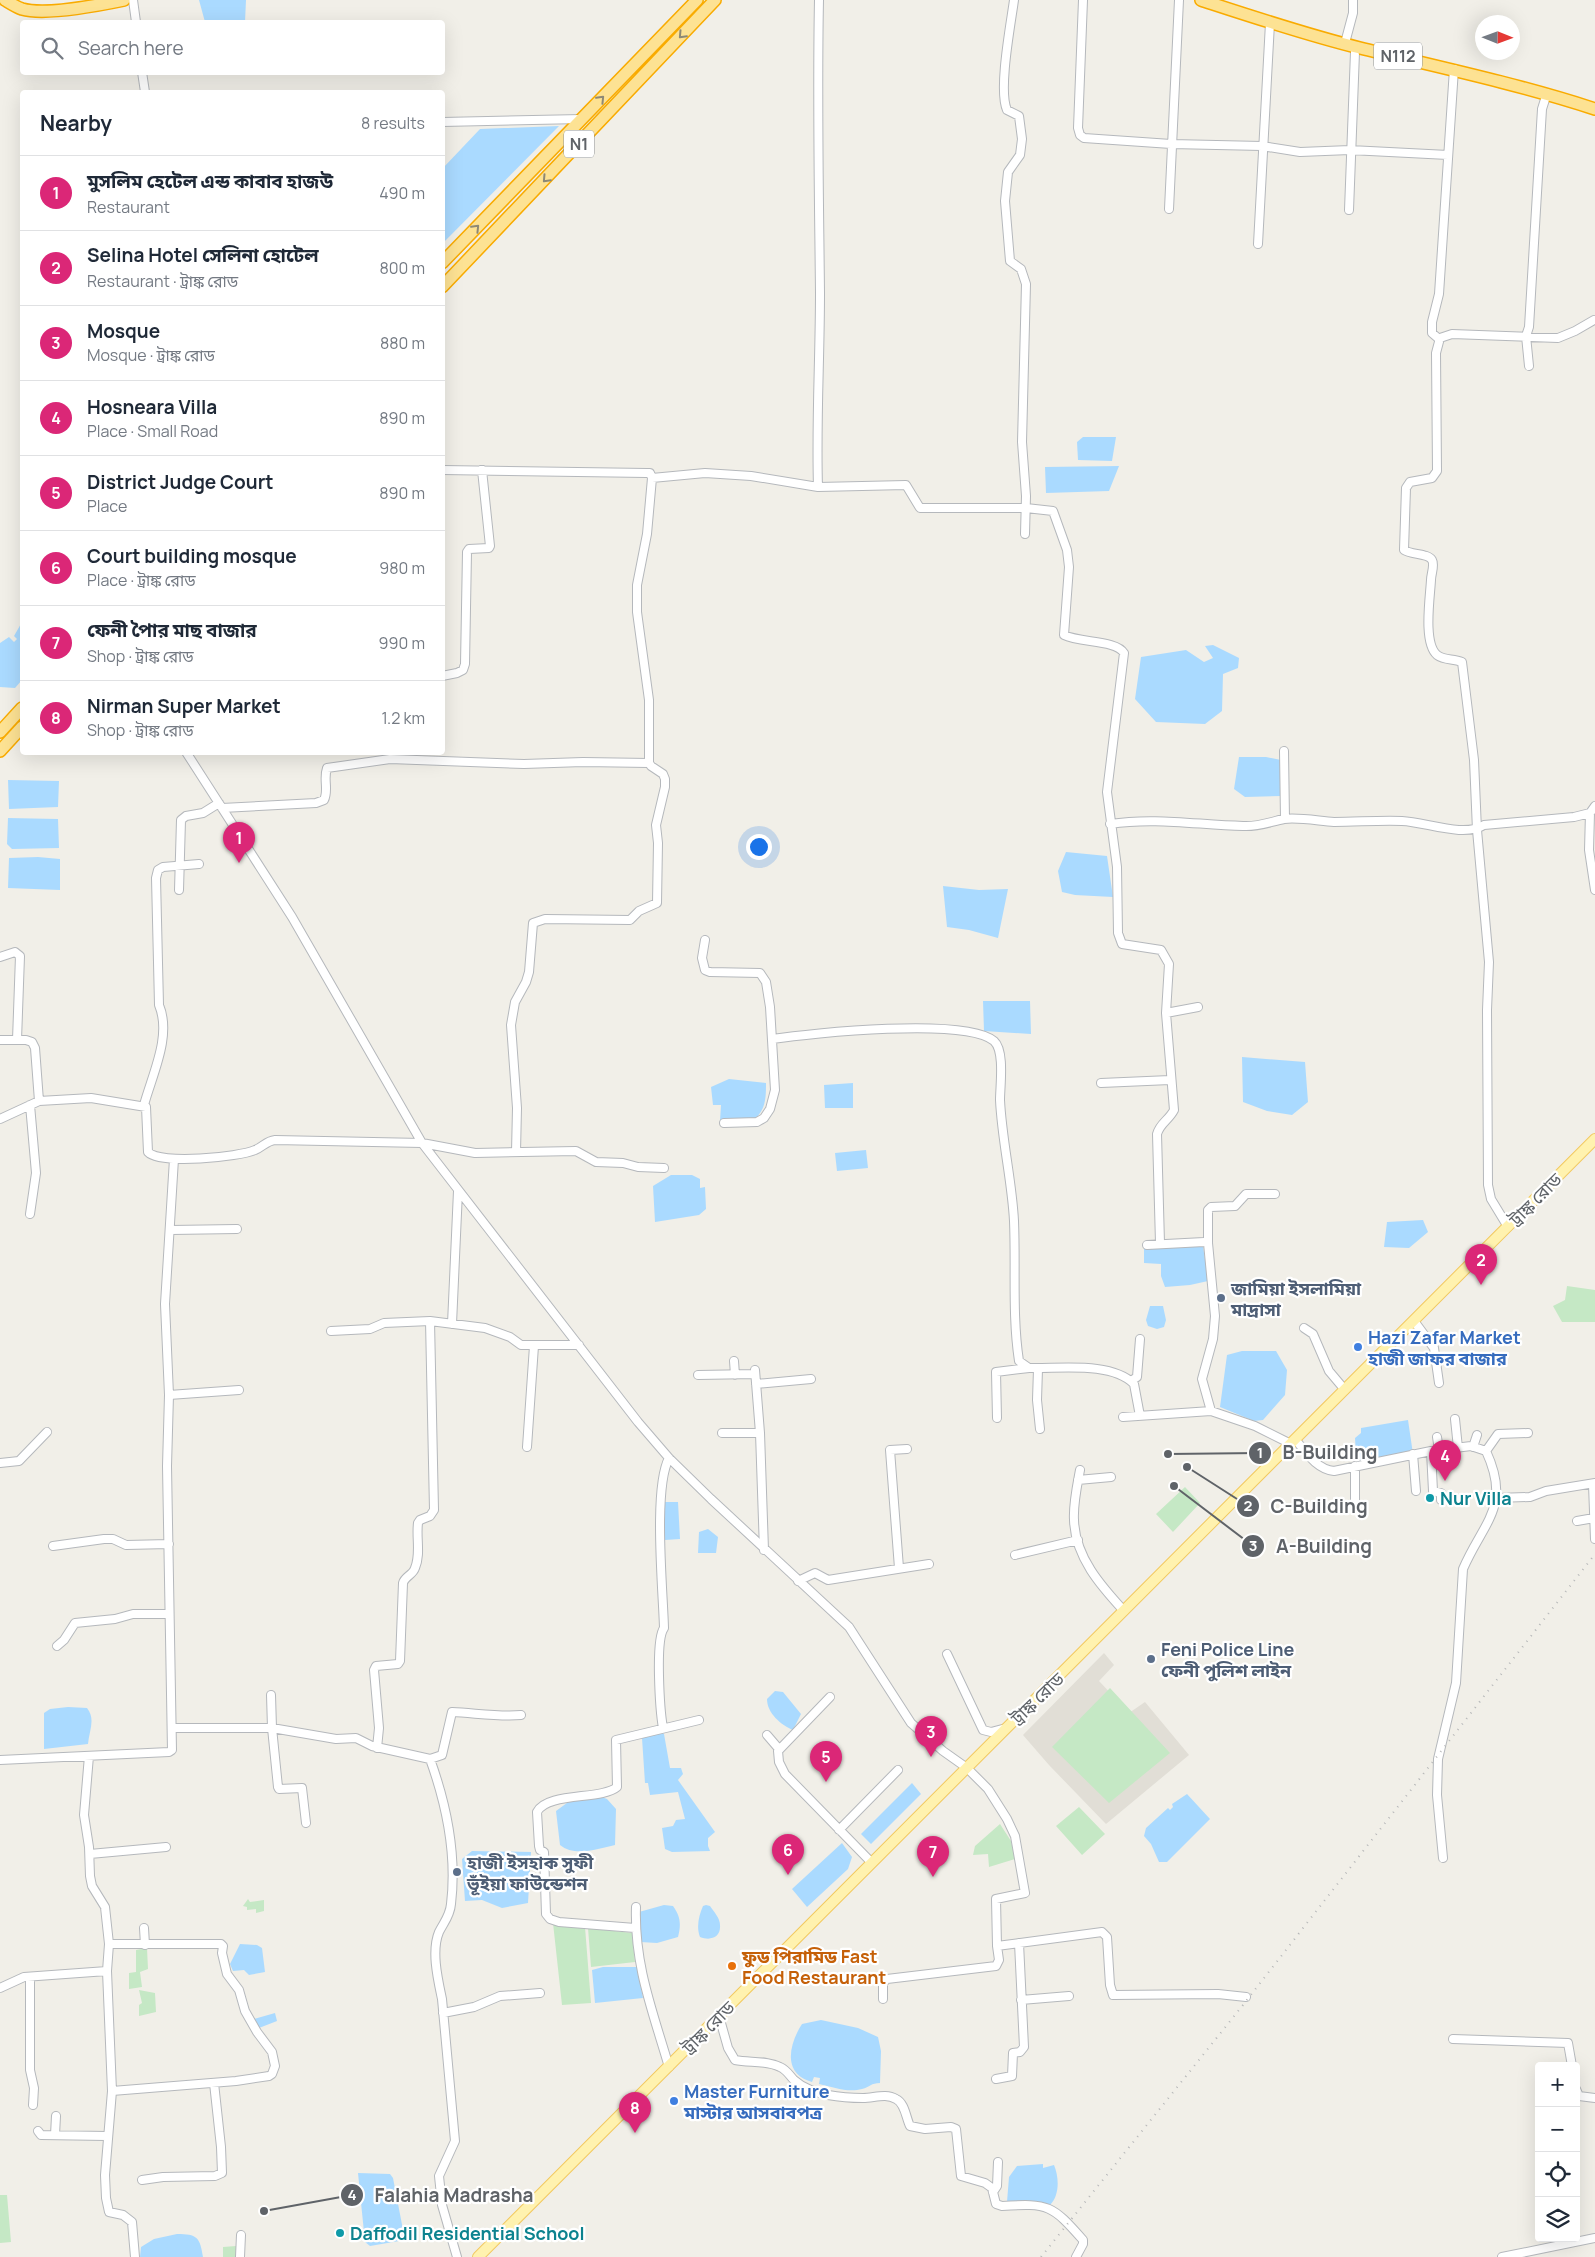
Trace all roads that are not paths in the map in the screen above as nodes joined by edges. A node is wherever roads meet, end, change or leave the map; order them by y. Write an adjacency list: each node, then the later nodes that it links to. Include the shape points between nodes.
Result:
1 (5, 0): 2 (highway, via 23,9 45,10)
2 (124, 0)
3 (133, 0): 12 (street)
4 (697, 0): 21 (highway, N1, one-way to 4)
5 (715, 0): 31 (highway, N1, one-way to 31)
6 (819, 0): 39 (street, via 816,101 820,294)
7 (1014, 0): 40 (street, via 1004,99 1007,110 1019,116 1022,139 1020,155 1008,172 1005,201 1010,261 1021,270 1026,284 1022,442)
8 (1083, 0): 23 (street, via 1080,135 1084,138)
9 (1179, 0): 23 (street)
10 (1201, 0): 13 (highway, N112)
11 (1353, 0): 14 (street)
12 (136, 20)
13 (1270, 22): 14 (highway, N112); 24 (street)
14 (1345, 43): 15 (highway, N112)
15 (1358, 47): 16 (highway, N112); 25 (street)
16 (1454, 69): 19 (highway, N112); 26 (street)
17 (142, 75): 18 (street)
18 (145, 90)
19 (1547, 94): 20 (highway, N112); 33 (street, via 1542,109)
20 (1595, 109)
21 (582, 119): 22 (street); 30 (highway, N1, one-way to 21)
22 (445, 122)
23 (1171, 144): 24 (street); 27 (street)
24 (1262, 146): 25 (street, via 1300,152); 29 (street)
25 (1350, 150): 26 (street); 28 (street)
26 (1448, 154): 34 (street, via 1438,294 1432,322 1432,333)
27 (1169, 209)
28 (1349, 210)
29 (1258, 244)
30 (445, 261)
31 (445, 285)
32 (1594, 320): 33 (street, via 1558,338)
33 (1526, 336): 34 (street, via 1452,334); 35 (street)
34 (1439, 339): 54 (street, via 1436,352 1437,472 1432,478 1407,484 1403,543 1407,552 1432,560 1429,642 1436,654 1445,660 1462,662 1474,760)
35 (1529, 366)
36 (445, 470): 37 (street)
37 (482, 470): 38 (street, via 650,473); 42 (street, via 490,546 467,552 465,664 463,670)
38 (652, 478): 39 (street, via 705,472); 49 (street, via 648,534 637,585 649,700)
39 (818, 487): 40 (street, via 906,485 920,508)
40 (1026, 508): 41 (street); 53 (street, via 1053,511 1063,537 1069,567 1064,635 1115,645 1124,653 1107,792)
41 (1025, 534)
42 (445, 675)
43 (20, 710): 45 (highway)
44 (20, 729): 46 (highway)
45 (0, 732)
46 (0, 751)
47 (1284, 751): 52 (street)
48 (188, 755): 50 (street)
49 (650, 762): 50 (street, via 524,764 390,759 327,768 326,795 324,800 316,803); 75 (street, via 665,779 656,825 657,903 639,911 630,920 545,919 533,923 529,972 515,1002 511,1025 517,1108)
50 (221, 806): 56 (street, via 182,817); 74 (street, via 292,917)
51 (1592, 809): 54 (street, via 1574,817 1484,825); 58 (street, via 1589,850)
52 (1285, 819): 53 (street, via 1271,824 1245,826 1172,820); 54 (street, via 1401,821)
53 (1110, 824): 62 (street, via 1116,867 1118,933 1122,944 1154,948 1164,953 1169,964)
54 (1477, 830): 81 (street, via 1489,962 1488,1185 1491,1199)
55 (199, 864): 56 (street)
56 (180, 865): 57 (street); 70 (street, via 163,867 158,870 156,878 162,1042)
57 (179, 890)
58 (1595, 890)
59 (705, 940): 63 (street, via 702,958 705,970 753,972 764,977)
60 (0, 957): 65 (street, via 15,952 20,956)
61 (1198, 1007): 62 (street)
62 (1166, 1013): 66 (street)
63 (772, 1039): 72 (street, via 775,1090 768,1114 757,1122); 96 (street, via 844,1030 908,1029 962,1032 996,1042 1001,1063 1003,1136 1014,1220 1017,1344 1020,1361)
64 (0, 1040): 65 (street)
65 (17, 1040): 68 (street, via 32,1042 35,1048)
66 (1170, 1080): 67 (street); 84 (street, via 1174,1110 1157,1134)
67 (1101, 1083)
68 (39, 1101): 69 (street); 70 (street, via 91,1098)
69 (30, 1105): 71 (street); 80 (street, via 36,1173)
70 (144, 1105): 76 (street, via 147,1108 148,1152 153,1156)
71 (0, 1119)
72 (724, 1123)
73 (1595, 1139): 81 (main road, ট্রাঙ্ক রোড)
74 (422, 1143): 75 (street, via 476,1153); 76 (street, via 275,1140 251,1151 208,1158); 78 (street)
75 (516, 1152): 77 (street, via 576,1151 596,1162)
76 (174, 1159): 83 (street)
77 (664, 1168)
78 (458, 1191): 89 (street); 93 (street)
79 (1275, 1194): 85 (street, via 1246,1194 1235,1206 1209,1208)
80 (30, 1214)
81 (1508, 1226): 87 (main road, ট্রাঙ্ক রোড)
82 (237, 1229): 83 (street)
83 (170, 1230): 106 (street, via 165,1304)
84 (1160, 1243): 85 (street); 86 (street)
85 (1208, 1243): 107 (street, via 1215,1316 1213,1340 1202,1379)
86 (1147, 1245)
87 (1414, 1321): 102 (street, via 1434,1348); 105 (main road, ট্রাঙ্ক রোড)
88 (430, 1322): 89 (street); 91 (street, via 384,1323 370,1329); 163 (street, via 434,1510 418,1523 418,1560 403,1583 400,1661 398,1664 376,1666 374,1670 379,1728)
89 (452, 1324): 94 (street, via 485,1328 510,1337 519,1344)
90 (1304, 1328): 105 (street, via 1313,1334 1329,1371)
91 (331, 1331)
92 (1140, 1339): 101 (street, via 1137,1377)
93 (579, 1345): 94 (street); 128 (street)
94 (534, 1346): 120 (street)
95 (734, 1361): 99 (street)
96 (1029, 1368): 97 (street); 110 (street, via 996,1372)
97 (1038, 1369): 101 (street, via 1105,1369); 112 (street)
98 (698, 1375): 99 (street)
99 (735, 1375): 103 (street, via 755,1372)
100 (811, 1379): 103 (street)
101 (1131, 1381): 108 (street)
102 (1439, 1383)
103 (756, 1384): 114 (street)
104 (239, 1390): 106 (street)
105 (1345, 1390): 119 (main road, ট্রাঙ্ক রোড)
106 (169, 1395): 143 (street)
107 (1211, 1411): 108 (street); 119 (street)
108 (1140, 1416): 109 (street)
109 (1123, 1417)
110 (996, 1418)
111 (1455, 1419): 122 (street)
112 (1040, 1428)
113 (47, 1432): 129 (street, via 18,1461)
114 (760, 1432): 115 (street); 145 (street)
115 (722, 1433)
116 (1528, 1433): 126 (street, via 1498,1434)
117 (1477, 1435): 121 (street)
118 (1437, 1437): 124 (street)
119 (1293, 1441): 130 (street, via 1324,1470); 150 (main road, ট্রাঙ্ক রোড)
120 (527, 1447)
121 (1473, 1447): 122 (street); 126 (street)
122 (1458, 1448): 124 (street)
123 (907, 1449): 148 (street, via 890,1450)
124 (1439, 1450): 125 (street)
125 (1431, 1451): 127 (street); 137 (street, via 1434,1491 1441,1493)
126 (1486, 1451): 136 (street, via 1491,1461)
127 (1413, 1454): 130 (street); 135 (street)
128 (669, 1458): 145 (street); 160 (street, via 664,1467 661,1507 664,1628 660,1636 660,1673)
129 (0, 1462)
130 (1355, 1466): 138 (street)
131 (1080, 1470): 133 (street)
132 (1112, 1477): 133 (street)
133 (1078, 1480): 142 (street, via 1074,1519)
134 (1594, 1483): 136 (street, via 1530,1497); 139 (street)
135 (1416, 1491)
136 (1496, 1498): 174 (street, via 1489,1523 1463,1569 1456,1683 1438,1759 1437,1795)
137 (1441, 1500)
138 (1355, 1504)
139 (1594, 1518): 140 (street); 141 (street)
140 (1576, 1521)
141 (1595, 1539)
142 (1078, 1540): 146 (street); 150 (street, via 1098,1582)
143 (169, 1544): 144 (street, via 126,1545 104,1539); 151 (street)
144 (53, 1546)
145 (764, 1550): 149 (street)
146 (1015, 1554)
147 (928, 1564): 148 (street)
148 (899, 1568): 149 (street, via 828,1580 815,1573)
149 (798, 1581): 168 (street, via 849,1627 911,1723)
150 (1124, 1611): 161 (main road, ট্রাঙ্ক রোড)
151 (169, 1614): 152 (street, via 133,1614 115,1620 76,1623); 158 (street)
152 (57, 1646)
153 (947, 1654): 161 (street, via 983,1730 990,1732)
154 (271, 1695): 159 (street)
155 (830, 1697): 164 (street)
156 (521, 1715): 166 (street, via 505,1717 452,1712 442,1755)
157 (700, 1720): 160 (street)
158 (172, 1728): 159 (street); 165 (street, via 173,1743 169,1752)
159 (272, 1728): 163 (street, via 336,1739 356,1738); 170 (street, via 278,1789 302,1788)
160 (663, 1728): 178 (street, via 616,1740 617,1787 613,1790 555,1801 536,1812 539,1846 544,1852 546,1914 550,1919)
161 (1007, 1728): 168 (main road, ট্রাঙ্ক রোড)
162 (767, 1734): 164 (street)
163 (377, 1748): 166 (street)
164 (779, 1749): 171 (street, via 779,1762 785,1774)
165 (89, 1756): 167 (street); 173 (street, via 84,1815)
166 (430, 1759): 191 (street, via 450,1830 451,1906 437,1942 437,1976)
167 (0, 1760)
168 (967, 1768): 175 (main road, ট্রাঙ্ক রোড); 182 (street, via 988,1789 1011,1827 1025,1891 1024,1895 996,1899)
169 (898, 1770): 171 (street)
170 (306, 1822)
171 (839, 1830): 175 (street)
172 (166, 1846): 173 (street)
173 (90, 1854): 180 (street, via 92,1886 99,1894 107,1916)
174 (1443, 1858)
175 (872, 1863): 192 (main road, ট্রাঙ্ক রোড)
176 (636, 1907): 178 (street)
177 (144, 1928): 181 (street)
178 (635, 1928): 195 (street, via 640,1968)
179 (1019, 1943): 182 (street); 188 (street, via 1102,1932 1107,1937 1113,1995 1218,1994); 190 (street)
180 (108, 1944): 181 (street); 183 (street)
181 (145, 1945): 197 (street, via 223,1946 227,1974 239,1990 245,2011 257,2032 272,2052 275,2066 268,2076)
182 (997, 1946): 189 (street, via 999,1960 996,1966 887,1979 883,1983)
183 (107, 1970): 184 (street); 198 (street)
184 (30, 1977): 185 (street); 201 (street)
185 (0, 1988)
186 (540, 1993): 191 (street, via 500,1996 474,2007)
187 (1069, 1996): 190 (street)
188 (1246, 1997)
189 (883, 1999)
190 (1021, 2000): 196 (street, via 1024,2047 1013,2053 1012,2076)
191 (443, 2013): 213 (street, via 456,2141 439,2176 442,2205)
192 (719, 2016): 195 (main road, ট্রাঙ্ক রোড); 208 (street, via 735,2060 780,2066 810,2091 862,2098 896,2098 902,2104 910,2126 924,2129 951,2127 956,2130 961,2176 985,2183)
193 (1454, 2039): 194 (street, via 1568,2043)
194 (1571, 2062)
195 (668, 2067): 214 (main road, ট্রাঙ্ক রোড)
196 (996, 2079)
197 (214, 2083): 198 (street); 207 (street, via 222,2173)
198 (112, 2091): 205 (street)
199 (1580, 2096): 200 (street)
200 (1595, 2098)
201 (33, 2105)
202 (56, 2116): 204 (street)
203 (38, 2131): 204 (street, via 41,2135)
204 (55, 2135): 205 (street)
205 (107, 2136): 211 (street, via 105,2175 108,2211 123,2215 132,2222)
206 (998, 2162): 208 (street, via 997,2186)
207 (142, 2180)
208 (993, 2192): 215 (street, via 996,2204 1002,2206 1046,2206 1054,2210 1083,2240)
209 (241, 2235): 212 (street)
210 (1595, 2238): 216 (street)
211 (135, 2257)
212 (240, 2257)
213 (457, 2257)
214 (478, 2257)
215 (1076, 2257)
216 (1502, 2257)

